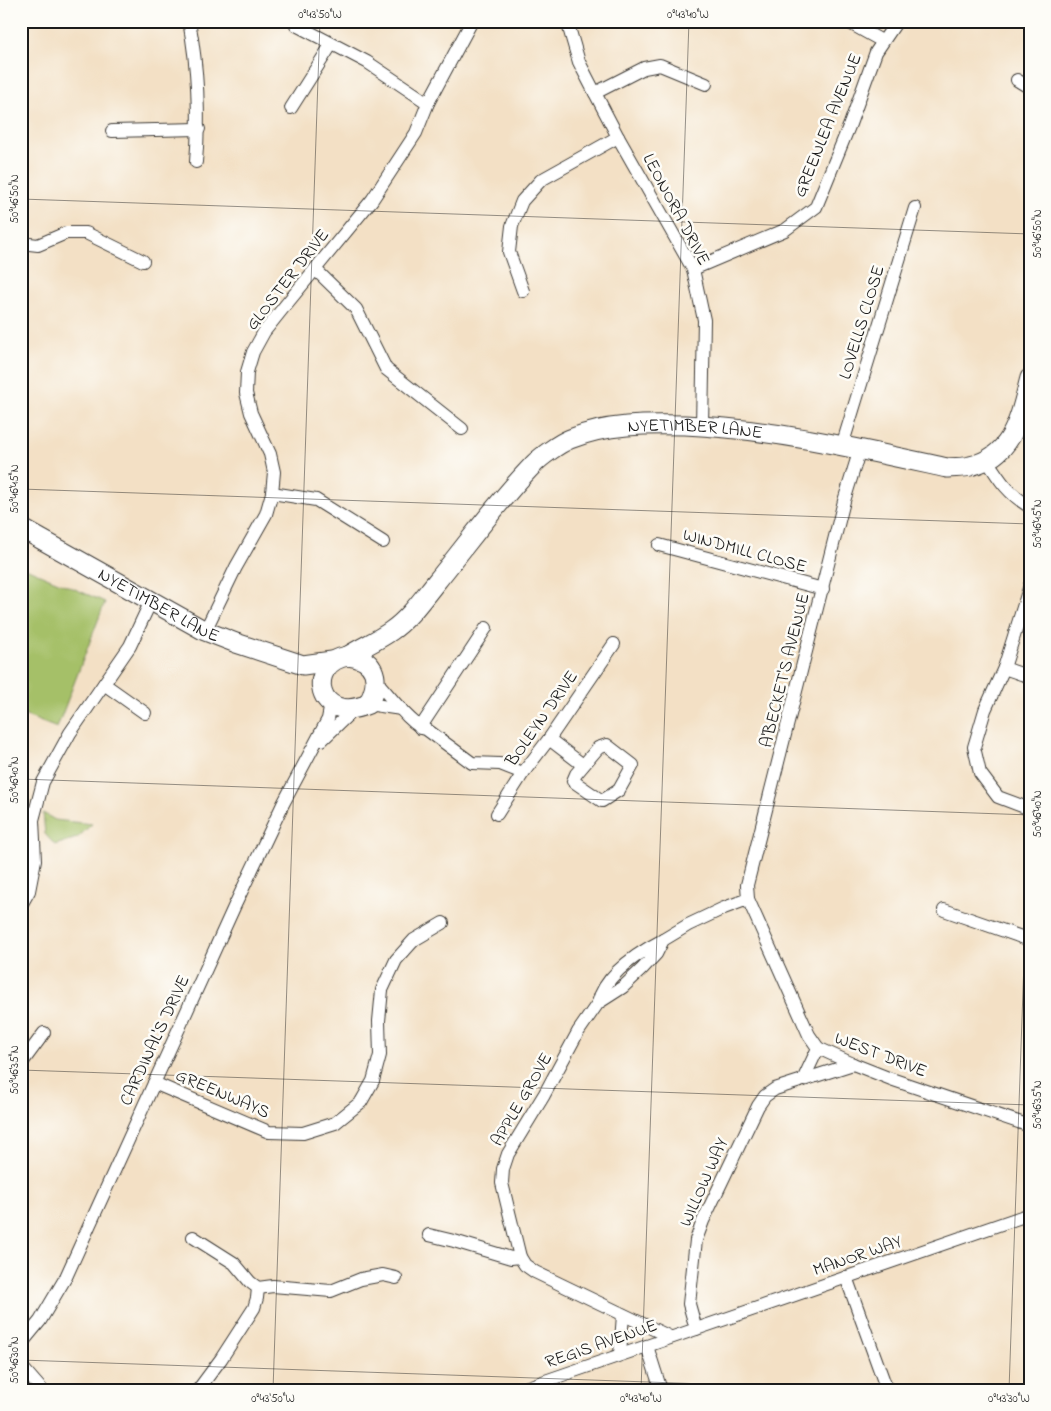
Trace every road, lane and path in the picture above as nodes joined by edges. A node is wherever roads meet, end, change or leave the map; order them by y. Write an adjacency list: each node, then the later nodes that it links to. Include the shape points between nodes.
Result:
1 (189, 21): 15 (street, via 198,84)
2 (472, 21): 13 (street, GLOSTER DRIVE)
3 (567, 21): 12 (street, LEONORA DRIVE, via 580,62)
4 (846, 21): 7 (street)
5 (897, 21): 7 (street, GREENLEA AVENUE)
6 (296, 25): 8 (street)
7 (882, 41): 22 (street, GREENLEA AVENUE, via 816,207 785,230)
8 (331, 44): 13 (street, via 367,62); 14 (street)
9 (1017, 80): 11 (street)
10 (706, 84): 12 (street, via 660,65 644,68)
11 (1030, 88)
12 (595, 93): 17 (street, LEONORA DRIVE)
13 (428, 103): 23 (street, GLOSTER DRIVE, via 416,133 372,200)
14 (291, 108)
15 (199, 129): 16 (street); 18 (street)
16 (112, 131)
17 (618, 137): 22 (street, LEONORA DRIVE); 24 (street, via 541,180 522,201 512,226 509,252)
18 (196, 162)
19 (915, 208): 28 (street, LOVELLS CLOSE)
20 (21, 244): 21 (street, via 38,245 66,233 86,233)
21 (143, 261)
22 (693, 269): 26 (street, LEONORA DRIVE, via 704,320)
23 (316, 270): 27 (street, via 356,309 386,369); 31 (street, GLOSTER DRIVE, via 264,332 248,372 246,393 251,414 270,454 274,472)
24 (523, 291)
25 (1030, 378): 30 (street, NYETIMBER LANE, via 1012,435 999,452)
26 (702, 426): 28 (street, NYETIMBER LANE); 41 (street, NYETIMBER LANE, via 628,426 601,429 568,439 534,463 422,600)
27 (462, 429)
28 (842, 446): 29 (street, NYETIMBER LANE)
29 (860, 449): 30 (street, NYETIMBER LANE, via 946,468 970,466); 37 (street, A'BECKET'S AVENUE)
30 (986, 460): 32 (street, via 1014,497)
31 (272, 493): 34 (street, via 316,500); 40 (street, GLOSTER DRIVE, via 266,514)
32 (1030, 507)
33 (21, 528): 38 (street, NYETIMBER LANE)
34 (383, 542)
35 (659, 544): 37 (street, WINDMILL CLOSE)
36 (1030, 585): 45 (street)
37 (823, 589): 61 (street, A'BECKET'S AVENUE, via 747,885)
38 (151, 601): 40 (street, NYETIMBER LANE); 49 (street, via 130,646)
39 (486, 628): 54 (street)
40 (205, 631): 44 (street, NYETIMBER LANE)
41 (390, 632): 43 (street, NYETIMBER LANE); 46 (street, NYETIMBER LANE, via 376,657)
42 (614, 644): 55 (street, BOLEYN DRIVE)
43 (340, 658): 44 (street, NYETIMBER LANE); 46 (street, via 364,660); 48 (street, via 323,674)
44 (303, 665): 48 (street, NYETIMBER LANE)
45 (1004, 668): 47 (street); 59 (street, via 985,710 974,747 980,773 998,796)
46 (375, 676): 51 (street, via 375,689); 52 (street)
47 (1030, 677)
48 (322, 682): 50 (street, via 322,690)
49 (104, 684): 53 (street); 62 (street, via 70,732 43,782 33,820 35,860 29,891)
50 (331, 703): 51 (street, via 338,708); 56 (street, CARDINAL'S DRIVE, via 328,719)
51 (360, 707): 52 (street); 56 (street, CARDINAL'S DRIVE)
52 (401, 709): 54 (street)
53 (145, 713)
54 (420, 728): 58 (street, via 426,729 472,763 500,764)
55 (549, 739): 57 (street); 58 (street, BOLEYN DRIVE)
56 (314, 746): 71 (street, CARDINAL'S DRIVE, via 283,804)
57 (583, 765): 57 (street, via 598,748 607,745 633,765 619,790 602,801 574,781)
58 (523, 773): 60 (street, BOLEYN DRIVE)
59 (1030, 809)
60 (497, 814)
61 (748, 899): 67 (street, WEST DRIVE, via 809,1035); 76 (street, APPLE GROVE, via 688,925 663,940 642,970 598,1004 578,1032 508,1154 503,1169 502,1183)
62 (21, 905)
63 (944, 910): 65 (street)
64 (443, 923): 71 (street, GREENWAYS, via 414,940 396,960 382,990 380,1055 373,1081 361,1102 335,1123 303,1133 269,1132)
65 (1030, 940)
66 (44, 1033): 68 (street)
67 (818, 1048): 69 (street, WEST DRIVE); 70 (street)
68 (21, 1064)
69 (853, 1064): 70 (street, WILLOW WAY); 72 (street, WEST DRIVE)
70 (803, 1080): 81 (street, WILLOW WAY, via 765,1096 702,1221 696,1240 689,1304)
71 (154, 1083): 83 (street, CARDINAL'S DRIVE, via 66,1277 40,1321)
72 (1030, 1126)
73 (1030, 1214): 77 (street, MANOR WAY)
74 (429, 1235): 76 (street, via 511,1258)
75 (193, 1237): 79 (street, via 234,1263)
76 (520, 1257): 80 (street, via 535,1272)
77 (846, 1277): 81 (street, MANOR WAY); 91 (street)
78 (396, 1278): 79 (street, via 383,1275 361,1278 331,1291 272,1286)
79 (258, 1288): 88 (street, via 254,1308)
80 (624, 1315): 82 (street); 85 (street)
81 (696, 1329): 82 (street, REGIS AVENUE)
82 (670, 1337): 84 (street, REGIS AVENUE)
83 (21, 1344)
84 (647, 1346): 85 (street, REGIS AVENUE); 90 (street)
85 (620, 1354): 89 (street, REGIS AVENUE)
86 (21, 1366): 87 (street)
87 (42, 1390)
88 (198, 1390)
89 (519, 1390)
90 (661, 1390)
91 (887, 1390)

